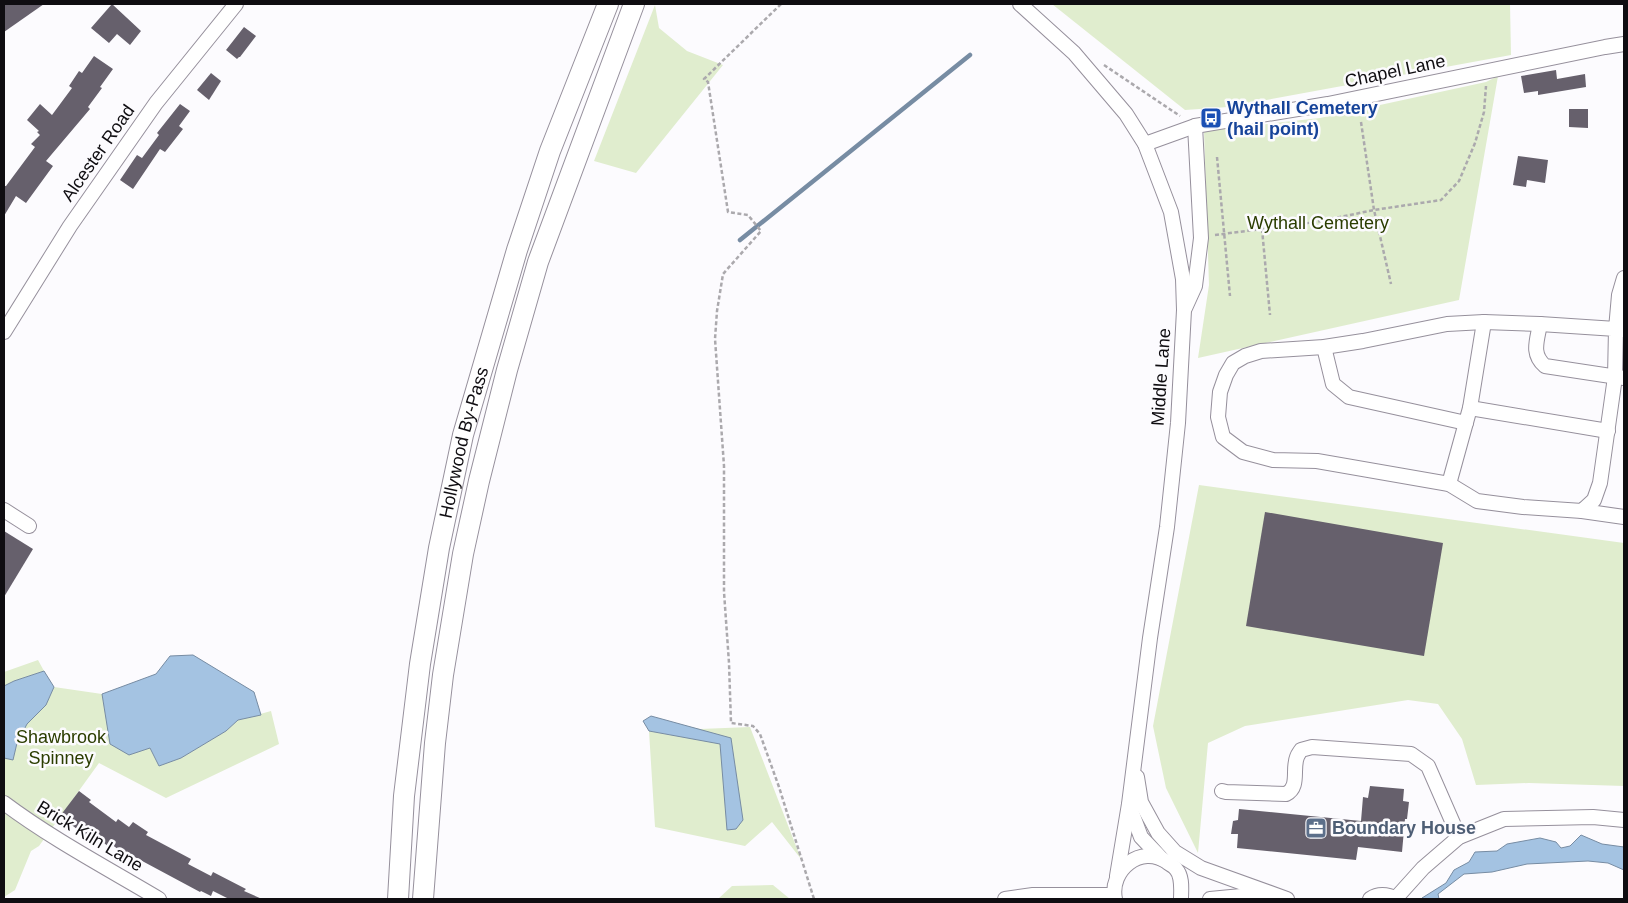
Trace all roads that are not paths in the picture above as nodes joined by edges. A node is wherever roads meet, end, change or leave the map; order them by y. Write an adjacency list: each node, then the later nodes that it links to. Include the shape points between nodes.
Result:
1 (236, 4): 13 (street, Alcester Road, via 150,111 70,226)
2 (608, 4): 34 (highway, Hollywood By-Pass, via 550,150 463,435 439,548 420,664 404,796)
3 (634, 4): 35 (highway, Hollywood By-Pass, via 538,262 506,370 479,481 443,675 434,743)
4 (1020, 4): 7 (street, Middle Lane, via 1074,53 1126,114)
5 (1624, 44): 6 (street, Chapel Lane, via 1328,104)
6 (1195, 126): 7 (street, Chapel Lane); 9 (street, via 1201,238 1195,286)
7 (1145, 144): 9 (street, Middle Lane, via 1171,212 1183,279)
8 (1624, 278): 12 (street, via 1620,295)
9 (1184, 310): 24 (street, Middle Lane, via 1178,423 1167,527)
10 (1484, 322): 11 (street); 14 (street, via 1447,324); 16 (street)
11 (1540, 324): 12 (street); 15 (street, via 1536,354 1545,366)
12 (1620, 330): 15 (street)
13 (4, 332)
14 (1324, 347): 17 (street, via 1333,384 1349,397); 19 (street, via 1261,351 1233,363 1220,392 1218,417 1223,437 1243,452 1273,460 1317,461)
15 (1619, 378): 18 (street)
16 (1470, 408): 17 (street); 18 (street)
17 (1466, 423): 19 (street)
18 (1608, 431): 21 (street, via 1600,483 1594,500)
19 (1449, 484): 21 (street, via 1477,501)
20 (4, 510): 23 (street)
21 (1582, 511): 22 (street)
22 (1624, 517)
23 (29, 526)
24 (1134, 759): 27 (street, Middle Lane); 40 (street, via 1141,802 1158,833 1175,852 1202,868)
25 (1222, 790): 29 (street, via 1291,792 1297,757 1301,750 1312,747 1411,754 1428,766)
26 (4, 803): 33 (street, Brick Kiln Lane)
27 (1129, 804): 30 (street, Middle Lane, via 1141,838); 31 (street, Middle Lane)
28 (1624, 820): 29 (street, via 1593,817 1504,819)
29 (1459, 837): 42 (street, via 1423,868)
30 (1162, 859): 31 (street, via 1146,856 1131,861); 37 (street, Middle Lane, via 1176,869 1181,882)
31 (1117, 876): 32 (street, Middle Lane)
32 (1114, 897): 36 (street, via 1033,895)
33 (159, 899)
34 (398, 899)
35 (423, 899)
36 (1005, 899)
37 (1181, 899)
38 (1210, 899): 39 (street, via 1252,895)
39 (1281, 899)
40 (1287, 899)
41 (1370, 899): 42 (street, via 1384,894)
42 (1396, 899)

